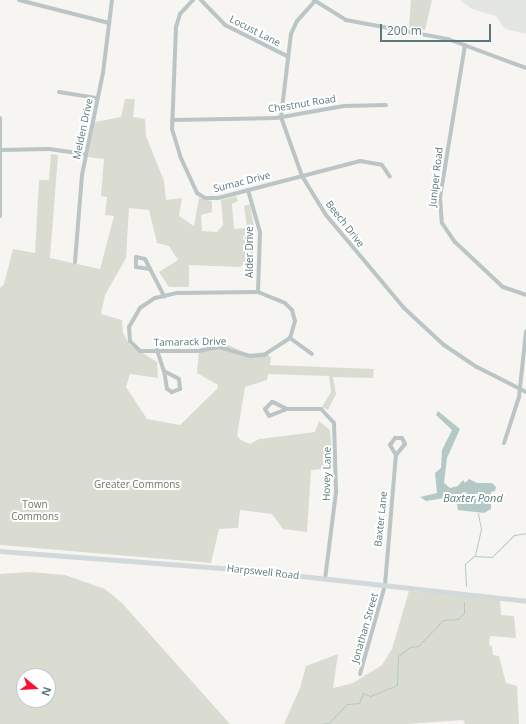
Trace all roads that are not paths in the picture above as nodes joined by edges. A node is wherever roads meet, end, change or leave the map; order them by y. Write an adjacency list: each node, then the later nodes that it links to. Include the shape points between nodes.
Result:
1 (19, 0): 6 (street)
2 (112, 0): 6 (street, Melden Drive)
3 (193, 0): 15 (street, Sumac Drive, via 180,14 176,27)
4 (201, 0): 8 (street, Locust Lane, via 226,25)
5 (315, 0): 7 (street, via 338,16 355,23 439,37); 8 (street, Beech Drive, via 294,25)
6 (109, 23): 11 (street, Melden Drive)
7 (465, 45): 9 (street); 26 (street, Juniper Road, via 440,197 442,223 455,242 503,287)
8 (287, 56): 13 (street, Beech Drive)
9 (526, 68)
10 (59, 92): 11 (street)
11 (98, 98): 17 (street, Melden Drive)
12 (386, 105): 13 (street, Chestnut Road, via 344,106)
13 (282, 117): 15 (street, Chestnut Road); 18 (street, Beech Drive)
14 (0, 118): 16 (street)
15 (172, 120): 20 (street, Sumac Drive, via 174,143 197,193 210,199)
16 (1, 150): 17 (street, via 49,149); 21 (street)
17 (85, 154): 23 (street, Melden Drive)
18 (302, 176): 19 (street, Sumac Drive, via 365,160 382,165); 20 (street, Sumac Drive); 33 (street, Beech Drive, via 326,215 404,308 444,345 477,367)
19 (390, 177)
20 (248, 190): 25 (street, Alder Drive, via 260,232)
21 (1, 195): 22 (street)
22 (0, 216)
23 (75, 262)
24 (150, 269): 27 (street)
25 (258, 292): 27 (street, Tamarack Drive, via 177,292); 29 (street, Tamarack Drive, via 281,300 292,310 294,326)
26 (526, 295)
27 (164, 296): 30 (street, Tamarack Drive, via 140,308 129,327 130,341 140,351)
28 (526, 331): 33 (street)
29 (290, 338): 30 (street, Tamarack Drive, via 264,355 250,356 219,347 199,351); 31 (street)
30 (157, 350): 32 (street)
31 (312, 354)
32 (164, 370): 32 (street, via 179,379 180,389 172,392 168,389)
33 (520, 389): 34 (street, Beech Drive); 36 (street)
34 (526, 392)
35 (287, 409): 35 (street, Hovey Lane, via 272,402 265,409 272,416); 39 (street, Hovey Lane, via 321,409 334,423 336,492)
36 (504, 443)
37 (396, 455): 40 (street, Baxter Lane)
38 (0, 551): 39 (main road, Harpswell Road)
39 (325, 579): 40 (main road, Harpswell Road)
40 (385, 585): 41 (main road, Harpswell Road); 42 (street, Jonathan Street)
41 (526, 601)
42 (360, 674)

